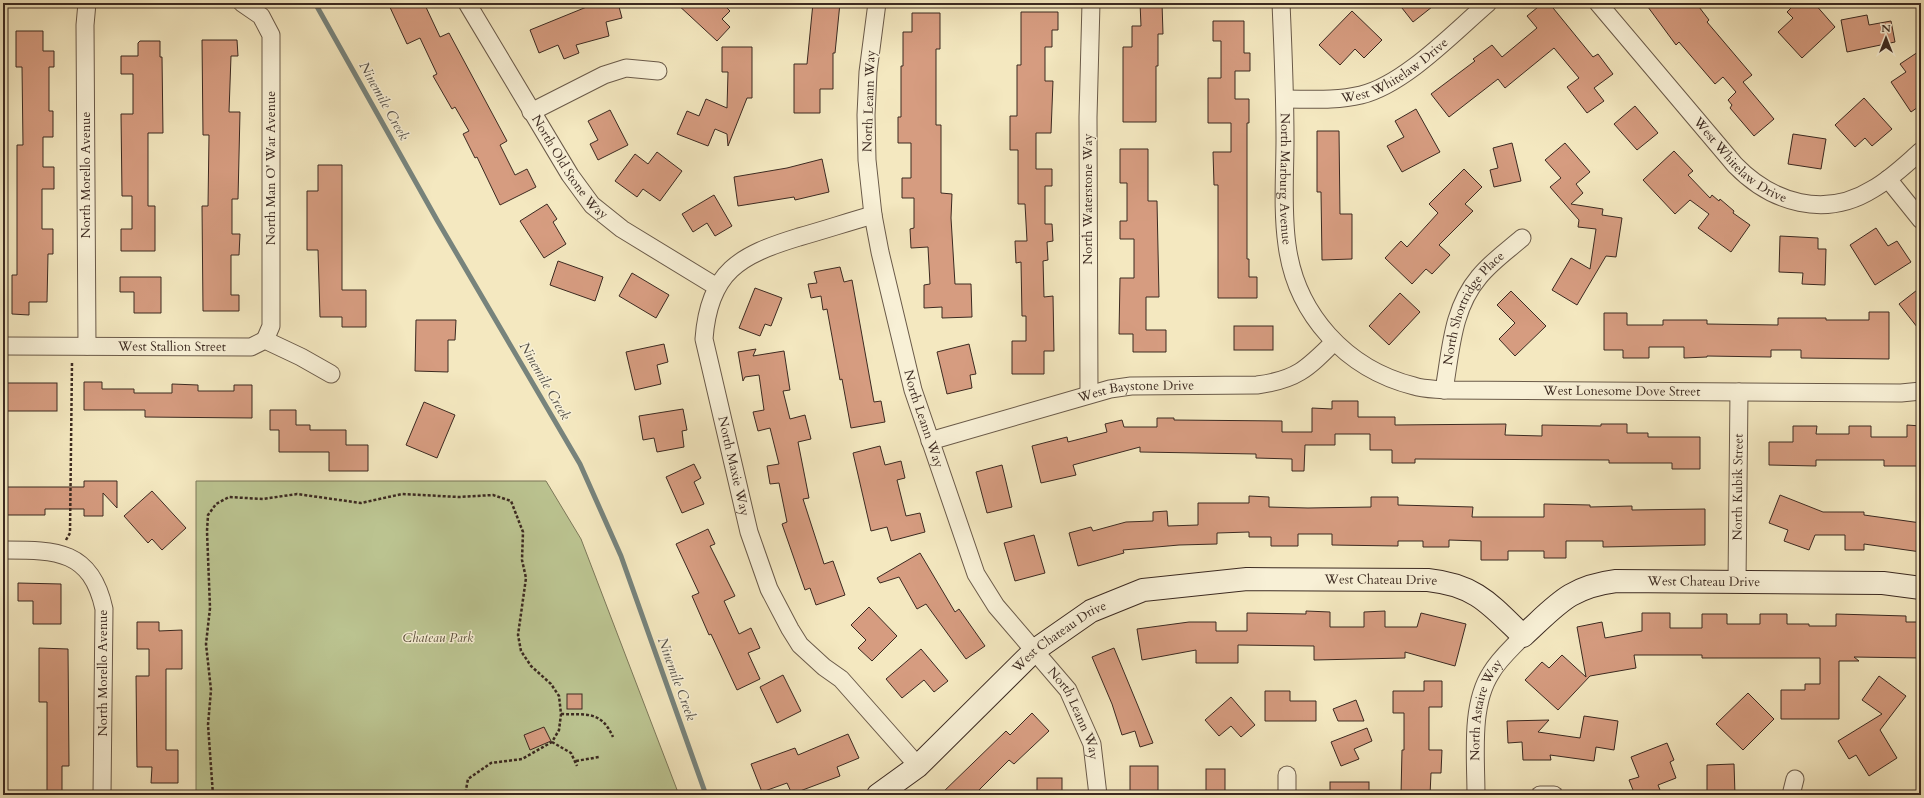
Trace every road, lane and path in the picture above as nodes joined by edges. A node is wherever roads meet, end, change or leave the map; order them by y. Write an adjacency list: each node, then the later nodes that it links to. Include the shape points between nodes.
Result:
1 (87, 3): 21 (street, North Morello Avenue)
2 (468, 3): 11 (street, North Old Stone Way)
3 (877, 3): 14 (street, North Leann Way, via 868,72 866,115 867,160)
4 (1091, 3): 27 (street, North Waterstone Way, via 1088,117)
5 (1281, 3): 10 (street, North Marburg Avenue)
6 (1488, 3): 10 (street, West Whitelaw Drive, via 1411,69 1379,89 1342,98)
7 (1598, 3): 13 (street, West Whitelaw Drive, via 1735,165 1764,190 1798,202 1830,203 1855,198)
8 (244, 4): 18 (street, North Man O' War Avenue, via 260,16 271,35 271,326)
9 (658, 71): 11 (street, via 626,68 604,75)
10 (1285, 100): 19 (street, North Marburg Avenue, via 1285,225 1290,262 1305,302)
11 (531, 112): 17 (street, North Old Stone Way, via 580,191 592,205 622,229)
12 (1921, 151): 13 (street, West Whitelaw Drive)
13 (1888, 180): 15 (street)
14 (873, 215): 17 (street, North Maxie Way, via 769,246 751,254 736,265); 28 (street, North Leann Way, via 913,390)
15 (1921, 220)
16 (1522, 238): 24 (street, North Shortridge Place, via 1480,276 1468,291 1454,326)
17 (717, 287): 41 (street, North Maxie Way, via 705,318 704,339 749,532 769,589 800,645 841,679)
18 (265, 340): 21 (street, West Stallion Street, via 251,347); 23 (street)
19 (1334, 342): 24 (street, West Lonesome Dove Street, via 1364,366 1381,375 1416,387); 27 (street, West Baystone Drive, via 1311,366 1277,383 1257,386 1131,386)
20 (3, 346): 21 (street, West Stallion Street)
21 (87, 346)
22 (72, 361): 30 (path, via 70,533)
23 (331, 374)
24 (1444, 390): 26 (street, West Lonesome Dove Street)
25 (1921, 391): 26 (street, West Lonesome Dove Street)
26 (1739, 392): 31 (street, North Kubik Street)
27 (1089, 394): 28 (street, West Baystone Drive)
28 (930, 441): 34 (street, North Leann Way, via 976,574 996,606)
29 (3, 550): 30 (street, North Morello Avenue)
30 (60, 553): 43 (street, North Morello Avenue, via 76,561 91,574 100,590 104,609)
31 (1737, 582): 32 (street, West Chateau Drive, via 1883,583); 33 (street, West Chateau Drive, via 1616,581 1598,584 1563,599)
32 (1921, 588)
33 (1523, 636): 34 (street, West Chateau Drive, via 1482,597 1447,582 1247,579 1143,590 1090,611); 49 (street, North Astaire Way, via 1490,673 1482,689 1477,707)
34 (1035, 650): 41 (street, West Chateau Drive); 47 (street, North Leann Way, via 1068,690 1092,744)
35 (561, 714): 36 (path, via 595,716 608,725); 37 (path, via 559,730); 44 (path, via 559,696 551,684 532,666 522,651 518,635 526,578 522,560 523,532 511,501 493,495 459,497 402,494 361,503 297,494 263,499 229,497 216,504 208,515 206,531 210,608 206,644 211,690 208,725)
36 (613, 737)
37 (552, 742): 39 (path, via 571,753); 45 (path, via 522,759 491,763 468,778)
38 (599, 757): 39 (path)
39 (576, 762): 40 (path)
40 (577, 766)
41 (918, 766): 46 (street, West Chateau Drive)
42 (1287, 775): 48 (street)
43 (102, 795)
44 (213, 795)
45 (464, 795)
46 (878, 795)
47 (1098, 795)
48 (1287, 795)
49 (1476, 795)
50 (1540, 795): 51 (street)
51 (1554, 795)

